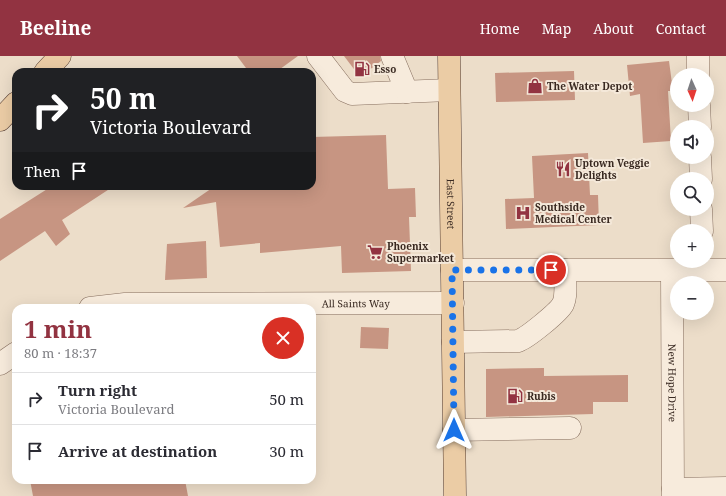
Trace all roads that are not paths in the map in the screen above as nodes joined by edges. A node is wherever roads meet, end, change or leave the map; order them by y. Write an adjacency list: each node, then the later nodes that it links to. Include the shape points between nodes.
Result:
1 (60, 56): 6 (main road)
2 (318, 56): 9 (street, via 345,91 352,94)
3 (392, 56): 9 (street)
4 (449, 56): 8 (main road, East Street)
5 (698, 56): 7 (street)
6 (49, 68)
7 (698, 68)
8 (449, 90): 9 (street); 14 (main road, East Street)
9 (407, 92)
10 (12, 107): 11 (main road)
11 (0, 120)
12 (690, 268): 17 (street)
13 (714, 268): 16 (street)
14 (452, 270): 15 (street); 18 (main road, East Street)
15 (566, 270): 17 (street); 20 (street, via 563,306 526,338 518,341)
16 (726, 270)
17 (672, 271): 26 (street, New Hope Drive)
18 (453, 303): 19 (street, All Saints Way); 20 (main road, East Street)
19 (125, 304)
20 (453, 342): 24 (main road, East Street)
21 (12, 356): 22 (street)
22 (0, 364)
23 (570, 428): 24 (street)
24 (454, 430): 27 (main road, East Street)
25 (726, 488): 26 (street)
26 (673, 493)
27 (455, 496)

